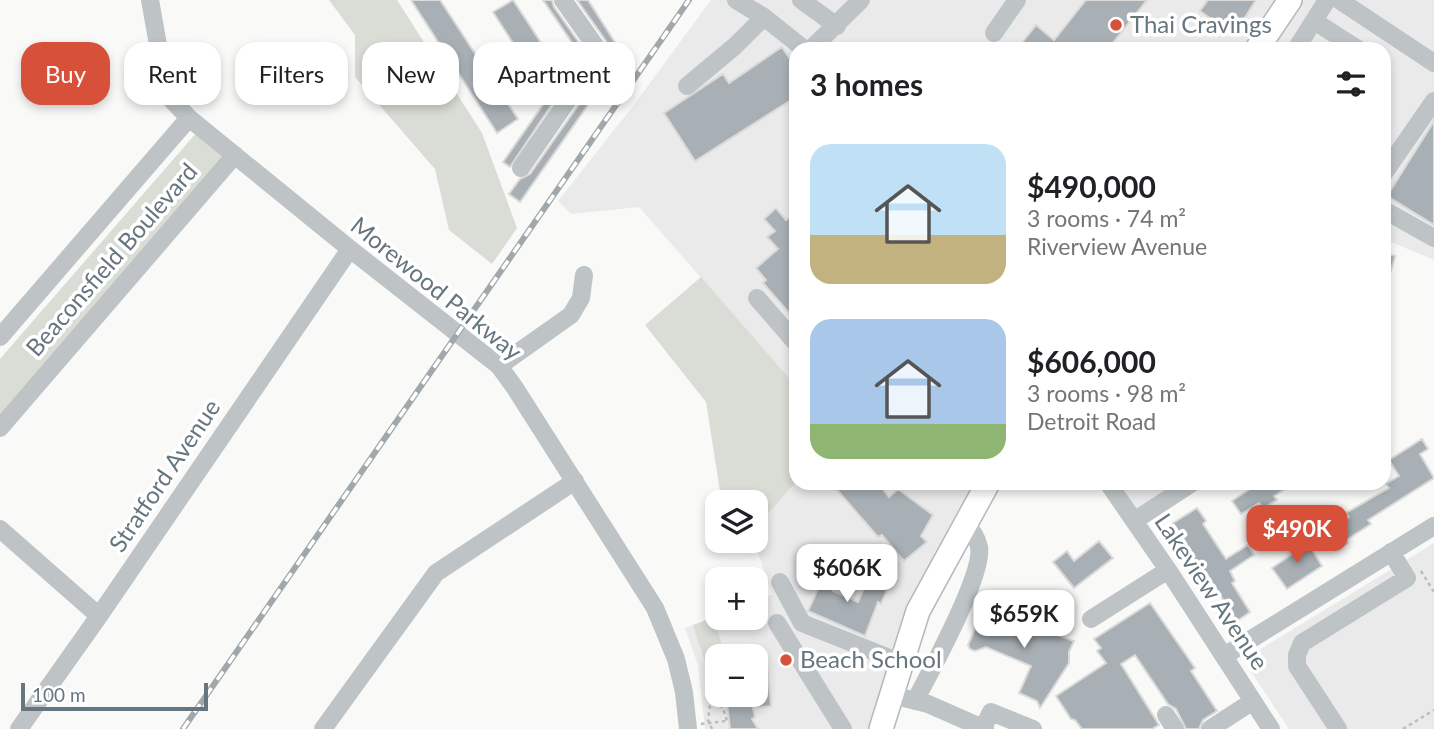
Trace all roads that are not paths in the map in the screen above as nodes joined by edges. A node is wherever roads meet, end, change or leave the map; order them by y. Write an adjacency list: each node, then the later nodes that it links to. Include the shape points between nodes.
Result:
1 (150, 0): 22 (street, Morewood Parkway, via 167,96)
2 (564, 0): 25 (street, via 596,47 597,58)
3 (736, 0): 10 (street)
4 (801, 0): 12 (street)
5 (861, 0): 12 (street)
6 (1017, 0): 13 (street)
7 (1290, 0): 16 (main road)
8 (1327, 0): 11 (street)
9 (1339, 0): 19 (street)
10 (764, 17): 14 (street); 20 (street)
11 (1314, 20): 17 (street); 18 (street)
12 (837, 26): 15 (street)
13 (994, 33)
14 (795, 42)
15 (819, 42)
16 (1262, 42)
17 (1300, 42)
18 (1347, 42)
19 (1434, 63)
20 (687, 86)
21 (1434, 101): 24 (street)
22 (189, 118): 23 (street, Morewood Parkway); 32 (street, Beaconsfield Boulevard)
23 (235, 155): 28 (street, Morewood Parkway); 34 (street, Beaconsfield Boulevard)
24 (1391, 163)
25 (521, 168)
26 (1391, 214): 27 (street)
27 (1434, 238)
28 (350, 249): 33 (street, Morewood Parkway); 46 (street, Stratford Avenue)
29 (584, 275): 33 (street, via 581,298 571,315)
30 (757, 298): 31 (street)
31 (789, 335)
32 (0, 337)
33 (499, 366): 35 (street, Morewood Parkway)
34 (0, 428)
35 (575, 481): 54 (street, Morewood Parkway, via 655,608 676,659); 56 (street, via 436,573)
36 (984, 490): 40 (main road)
37 (1113, 490): 39 (street, Lakeview Avenue)
38 (1181, 490): 39 (street)
39 (1134, 521): 44 (street, Lakeview Avenue)
40 (966, 524): 50 (main road, via 918,611); 52 (street, via 979,549 976,568 956,621)
41 (1434, 526): 43 (street)
42 (0, 530): 46 (street)
43 (1391, 552): 49 (street); 63 (street, via 1412,571 1302,643 1297,655 1297,666)
44 (1168, 570): 47 (street); 49 (street, Lakeview Avenue)
45 (780, 582): 50 (street, via 802,624)
46 (99, 616): 55 (street, Stratford Avenue)
47 (1091, 619)
48 (777, 623): 57 (street)
49 (1224, 656): 53 (street, Lakeview Avenue)
50 (902, 663): 51 (main road)
51 (892, 695): 52 (street); 58 (main road)
52 (915, 701): 59 (street)
53 (1253, 701): 61 (street); 62 (street, Lakeview Avenue)
54 (695, 727)
55 (19, 729)
56 (323, 729)
57 (843, 729)
58 (881, 729)
59 (984, 729): 60 (street, via 991,712)
60 (1033, 729)
61 (1210, 729)
62 (1271, 729)
63 (1338, 729)

